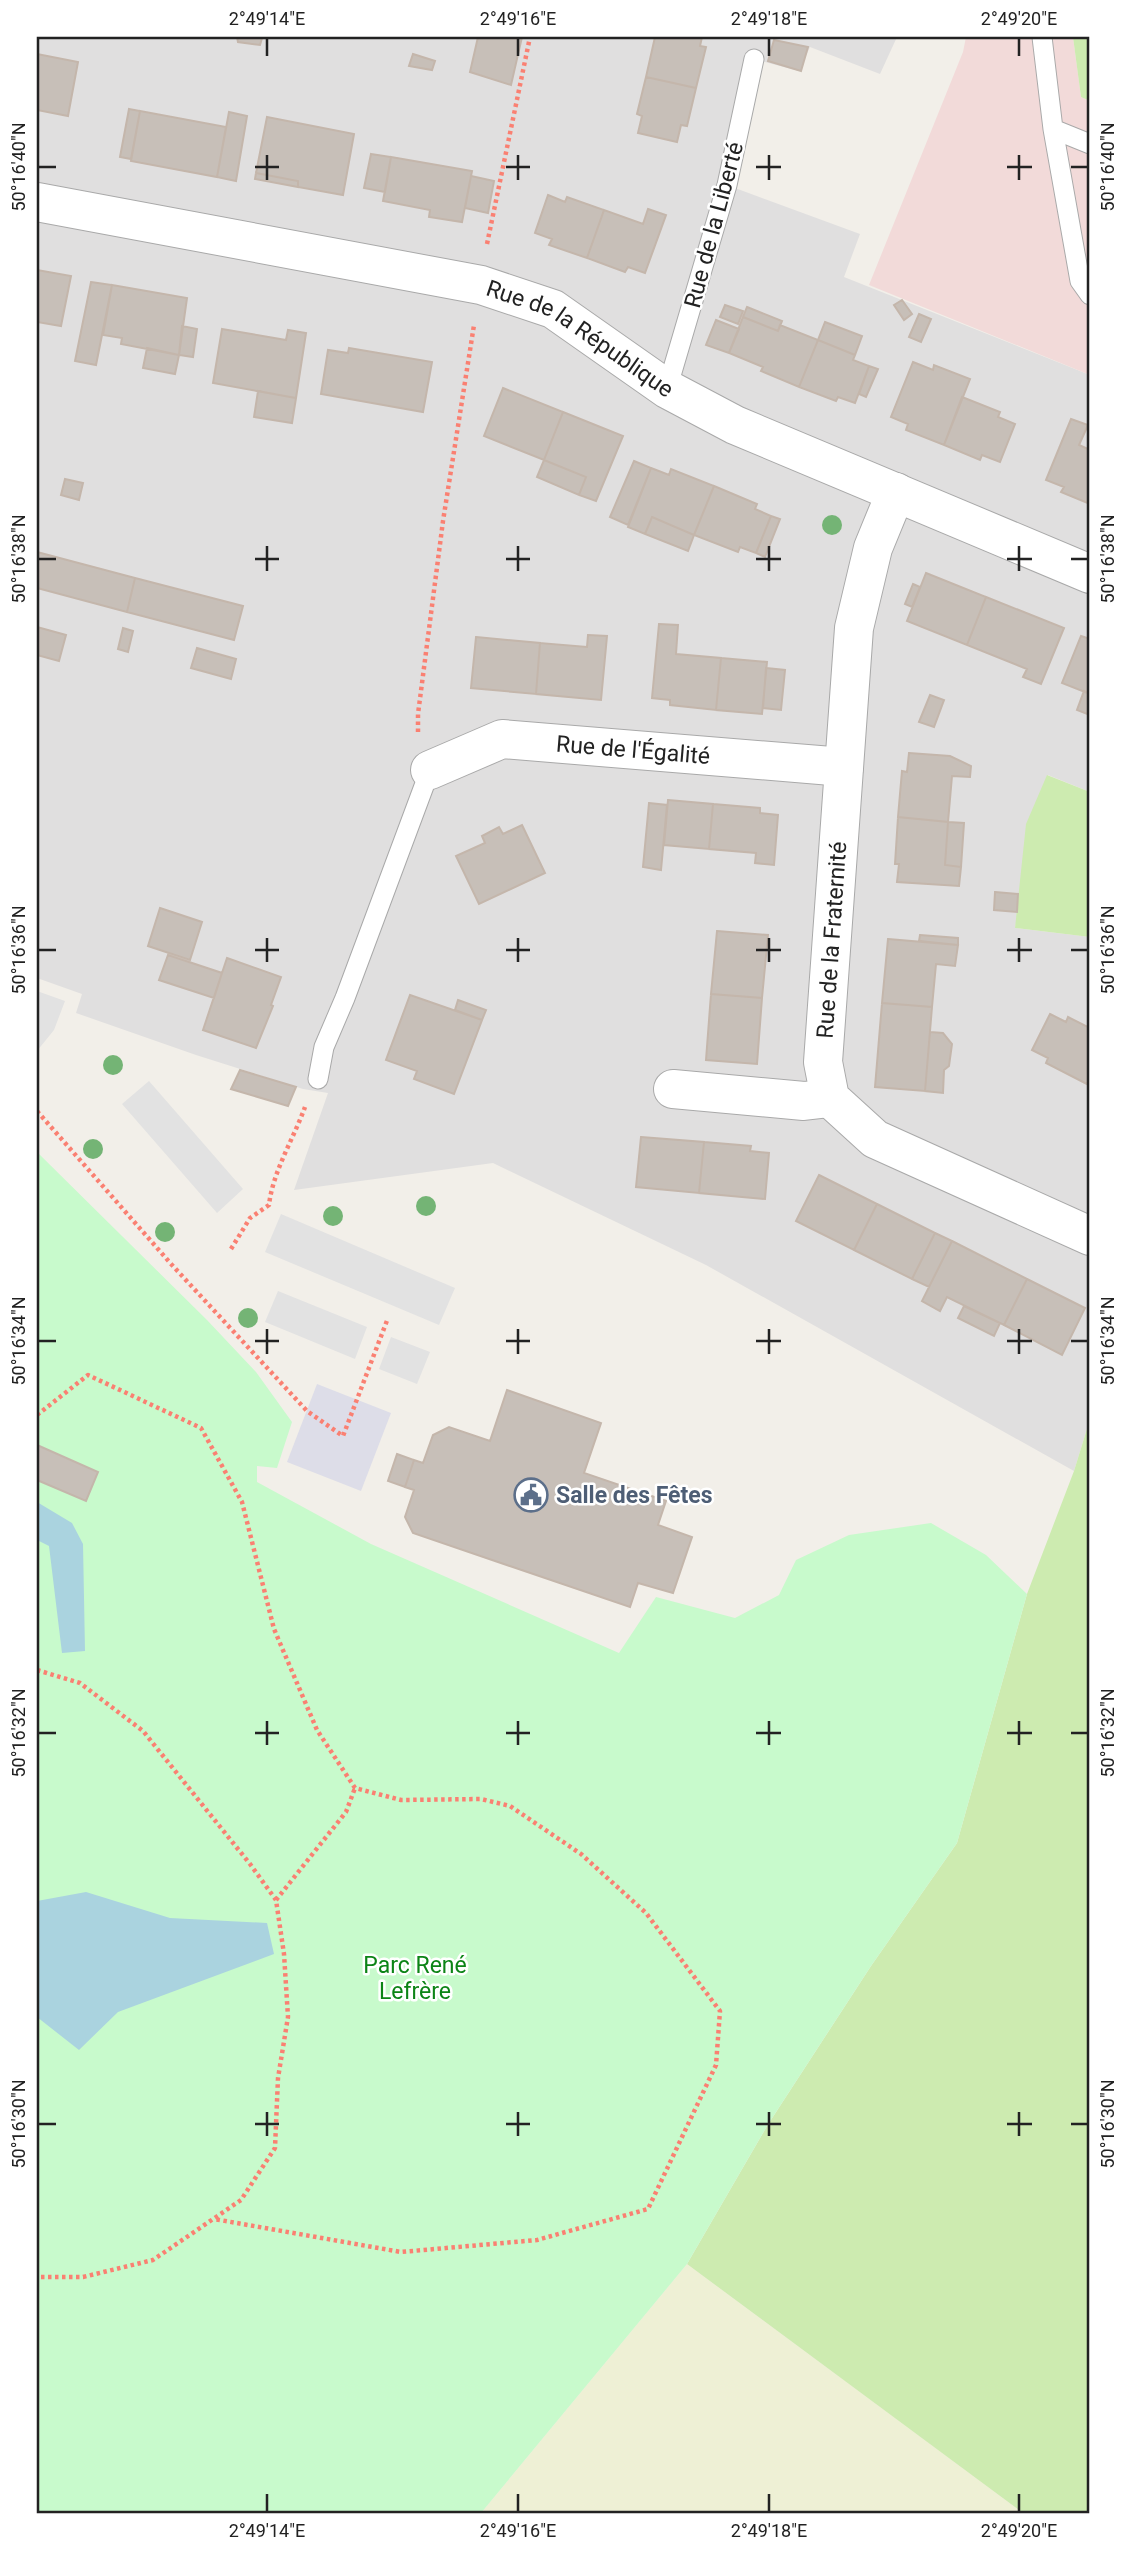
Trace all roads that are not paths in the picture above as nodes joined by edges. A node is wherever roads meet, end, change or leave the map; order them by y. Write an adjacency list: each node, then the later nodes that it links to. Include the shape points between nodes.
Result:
1 (1042, 37): 3 (lane)
2 (754, 59): 7 (lane, Rue de la Liberté, via 727,185)
3 (1053, 129): 4 (lane); 6 (lane, via 1080,281)
4 (1090, 144)
5 (37, 202): 7 (street, Rue de la République, via 481,285 554,309)
6 (1090, 295)
7 (667, 389): 8 (street, Rue de la République, via 734,425)
8 (896, 492): 9 (street, Rue de la République); 10 (street, Rue de la Fraternité, via 873,548 854,628)
9 (1090, 574)
10 (844, 767): 11 (street, Rue de l'Égalité, via 502,738); 14 (street, Rue de la Fraternité, via 823,1062)
11 (430, 769): 12 (lane, via 324,1047)
12 (318, 1079)
13 (673, 1089): 14 (street, via 804,1101)
14 (830, 1098): 15 (street, via 875,1139)
15 (1090, 1236)

